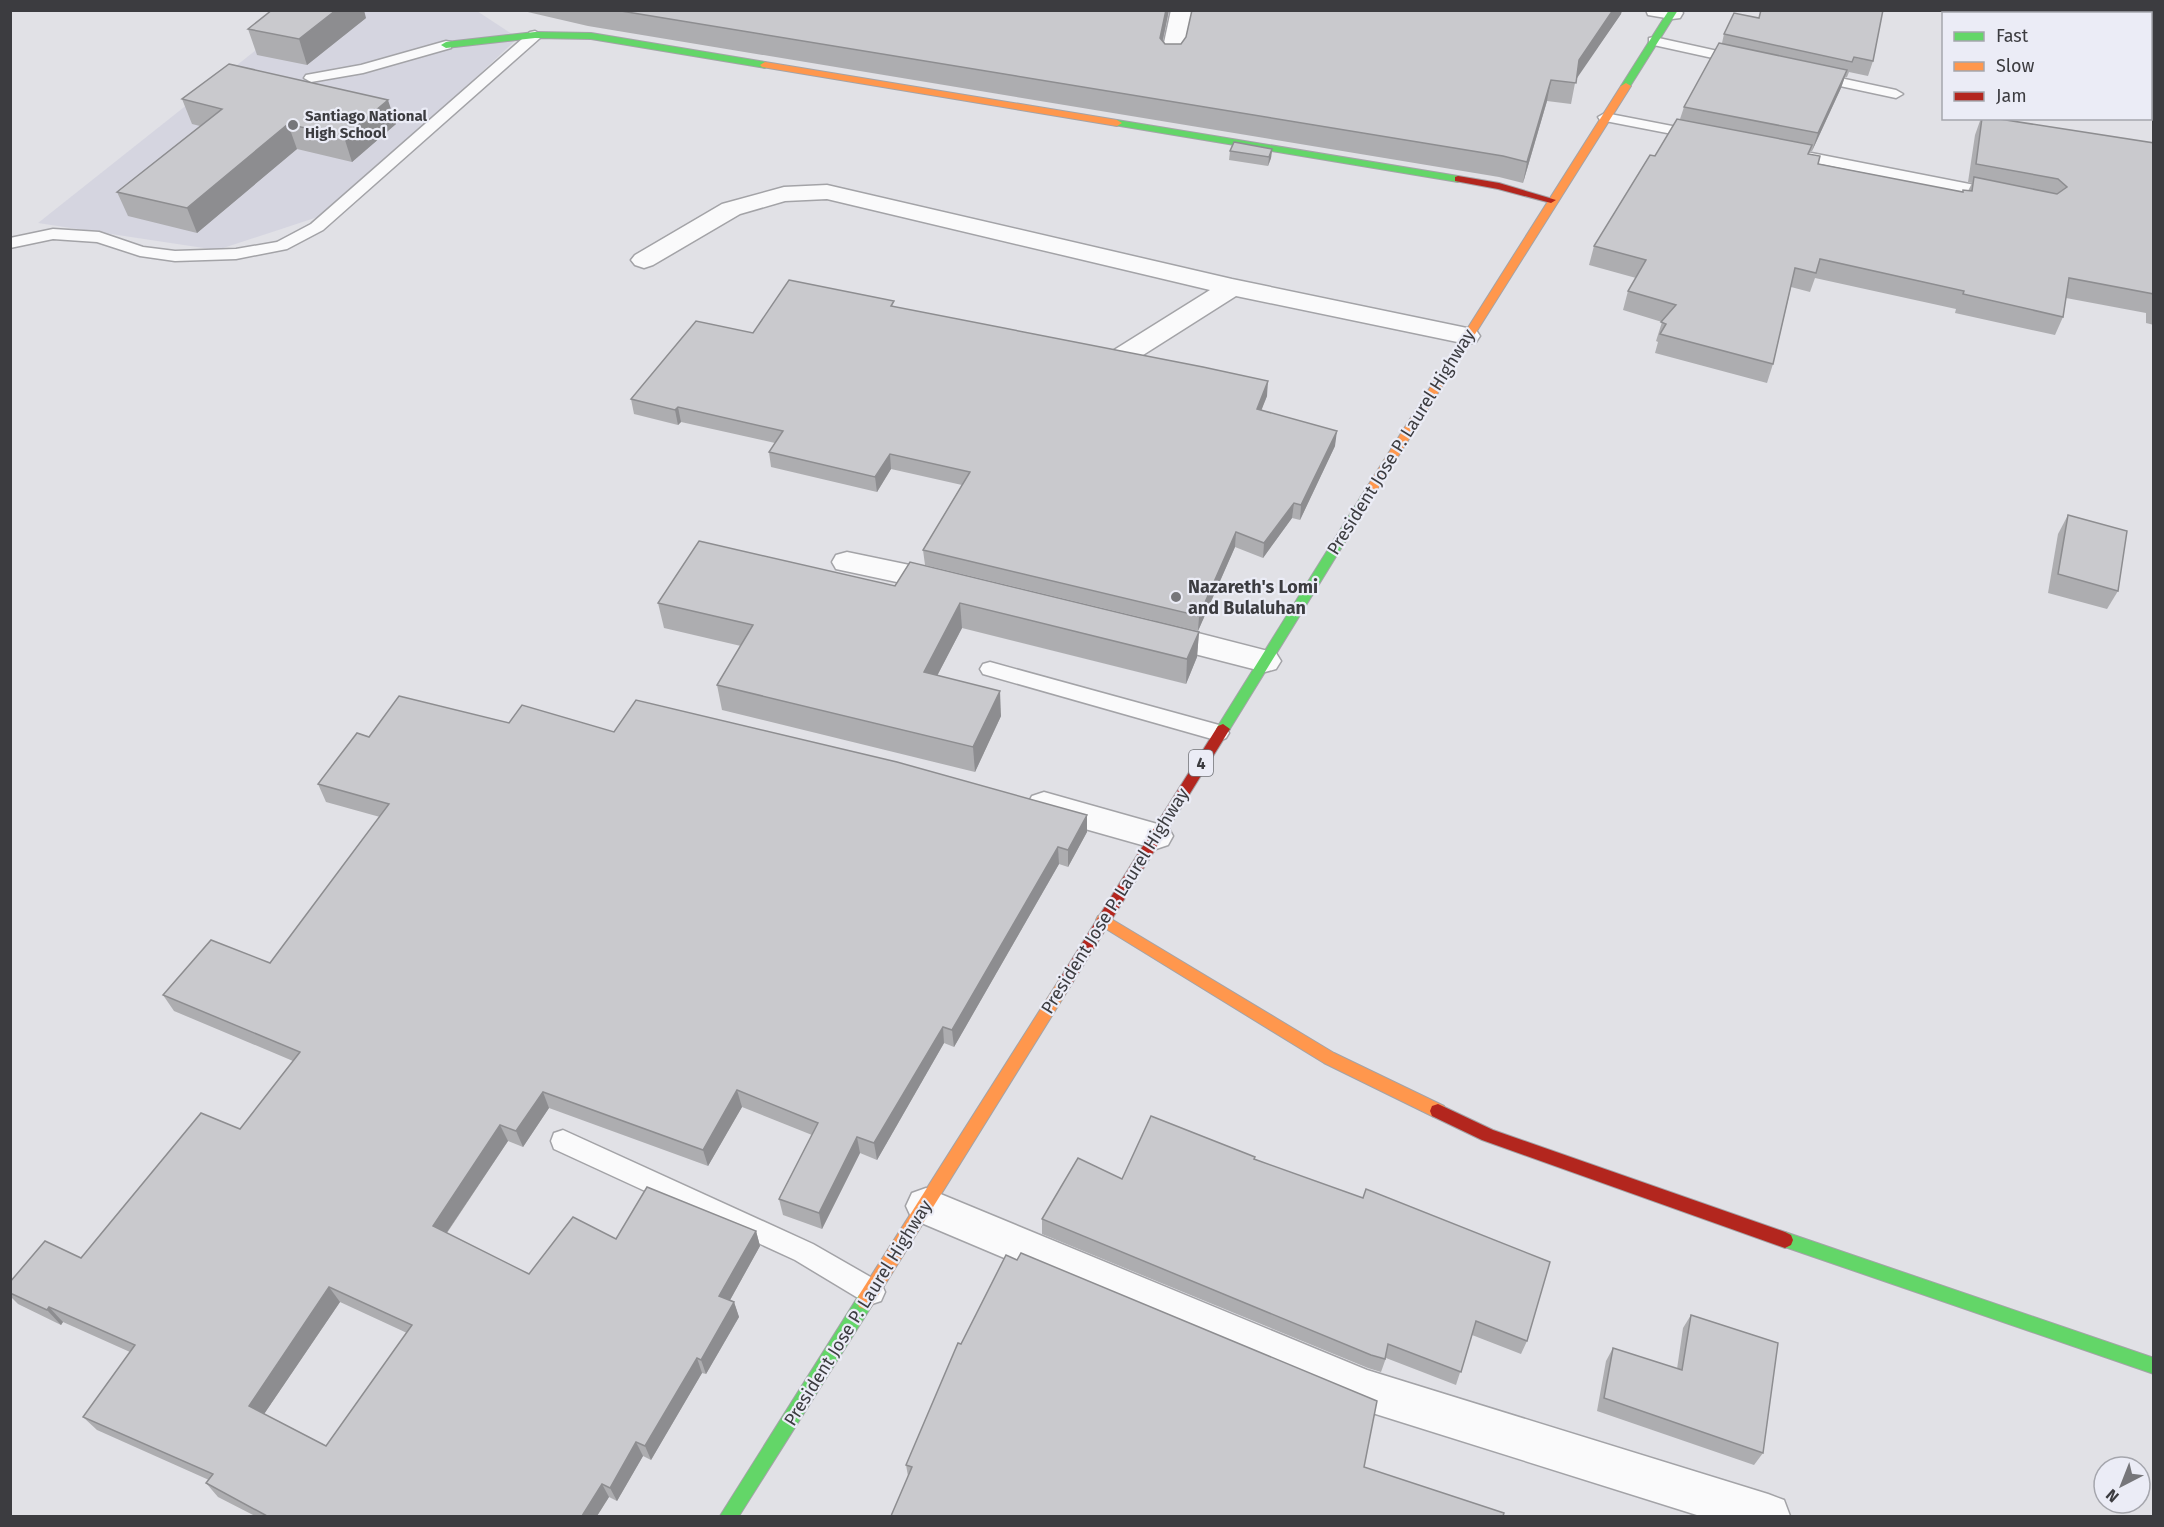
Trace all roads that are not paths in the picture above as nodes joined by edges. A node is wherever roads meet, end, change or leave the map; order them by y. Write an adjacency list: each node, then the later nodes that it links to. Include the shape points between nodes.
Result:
1 (1182, 10): 6 (street)
2 (1667, 11): 4 (main road, President Jose P. Laurel Highway / 4)
3 (535, 35): 5 (main road); 15 (main road, via 591,36 1499,186); 16 (lane, via 317,227 281,246 236,254 175,256 99,237 53,234)
4 (1654, 41): 7 (lane); 11 (main road, President Jose P. Laurel Highway / 4)
5 (446, 45): 9 (lane, via 363,69)
6 (1172, 57)
7 (1758, 64)
8 (1804, 74): 10 (lane)
9 (311, 78)
10 (1896, 94)
11 (1605, 117): 12 (lane); 15 (main road, President Jose P. Laurel Highway / 4)
12 (1710, 138)
13 (1780, 152): 14 (lane)
14 (2014, 198)
15 (1551, 200): 19 (main road, President Jose P. Laurel Highway / 4)
16 (10, 243)
17 (644, 260): 18 (street, via 731,209 784,194 827,192)
18 (1232, 286): 19 (street); 20 (street)
19 (1467, 336): 24 (main road, President Jose P. Laurel Highway / 4)
20 (1123, 356)
21 (847, 562): 22 (street)
22 (973, 588)
23 (1129, 627): 24 (street)
24 (1265, 661): 26 (main road, President Jose P. Laurel Highway / 4)
25 (990, 669): 26 (lane)
26 (1220, 733): 28 (main road, President Jose P. Laurel Highway / 4)
27 (1011, 796): 28 (street)
28 (1156, 836): 29 (main road, President Jose P. Laurel Highway / 4)
29 (1103, 920): 31 (main road, President Jose P. Laurel Highway / 4); 33 (main road, via 1329,1058 1488,1135)
30 (563, 1141): 32 (lane, via 804,1252)
31 (926, 1206): 32 (main road, President Jose P. Laurel Highway / 4); 35 (street, via 1366,1390)
32 (872, 1292): 34 (main road, President Jose P. Laurel Highway / 4)
33 (2154, 1366)
34 (729, 1516)
35 (1768, 1516)

